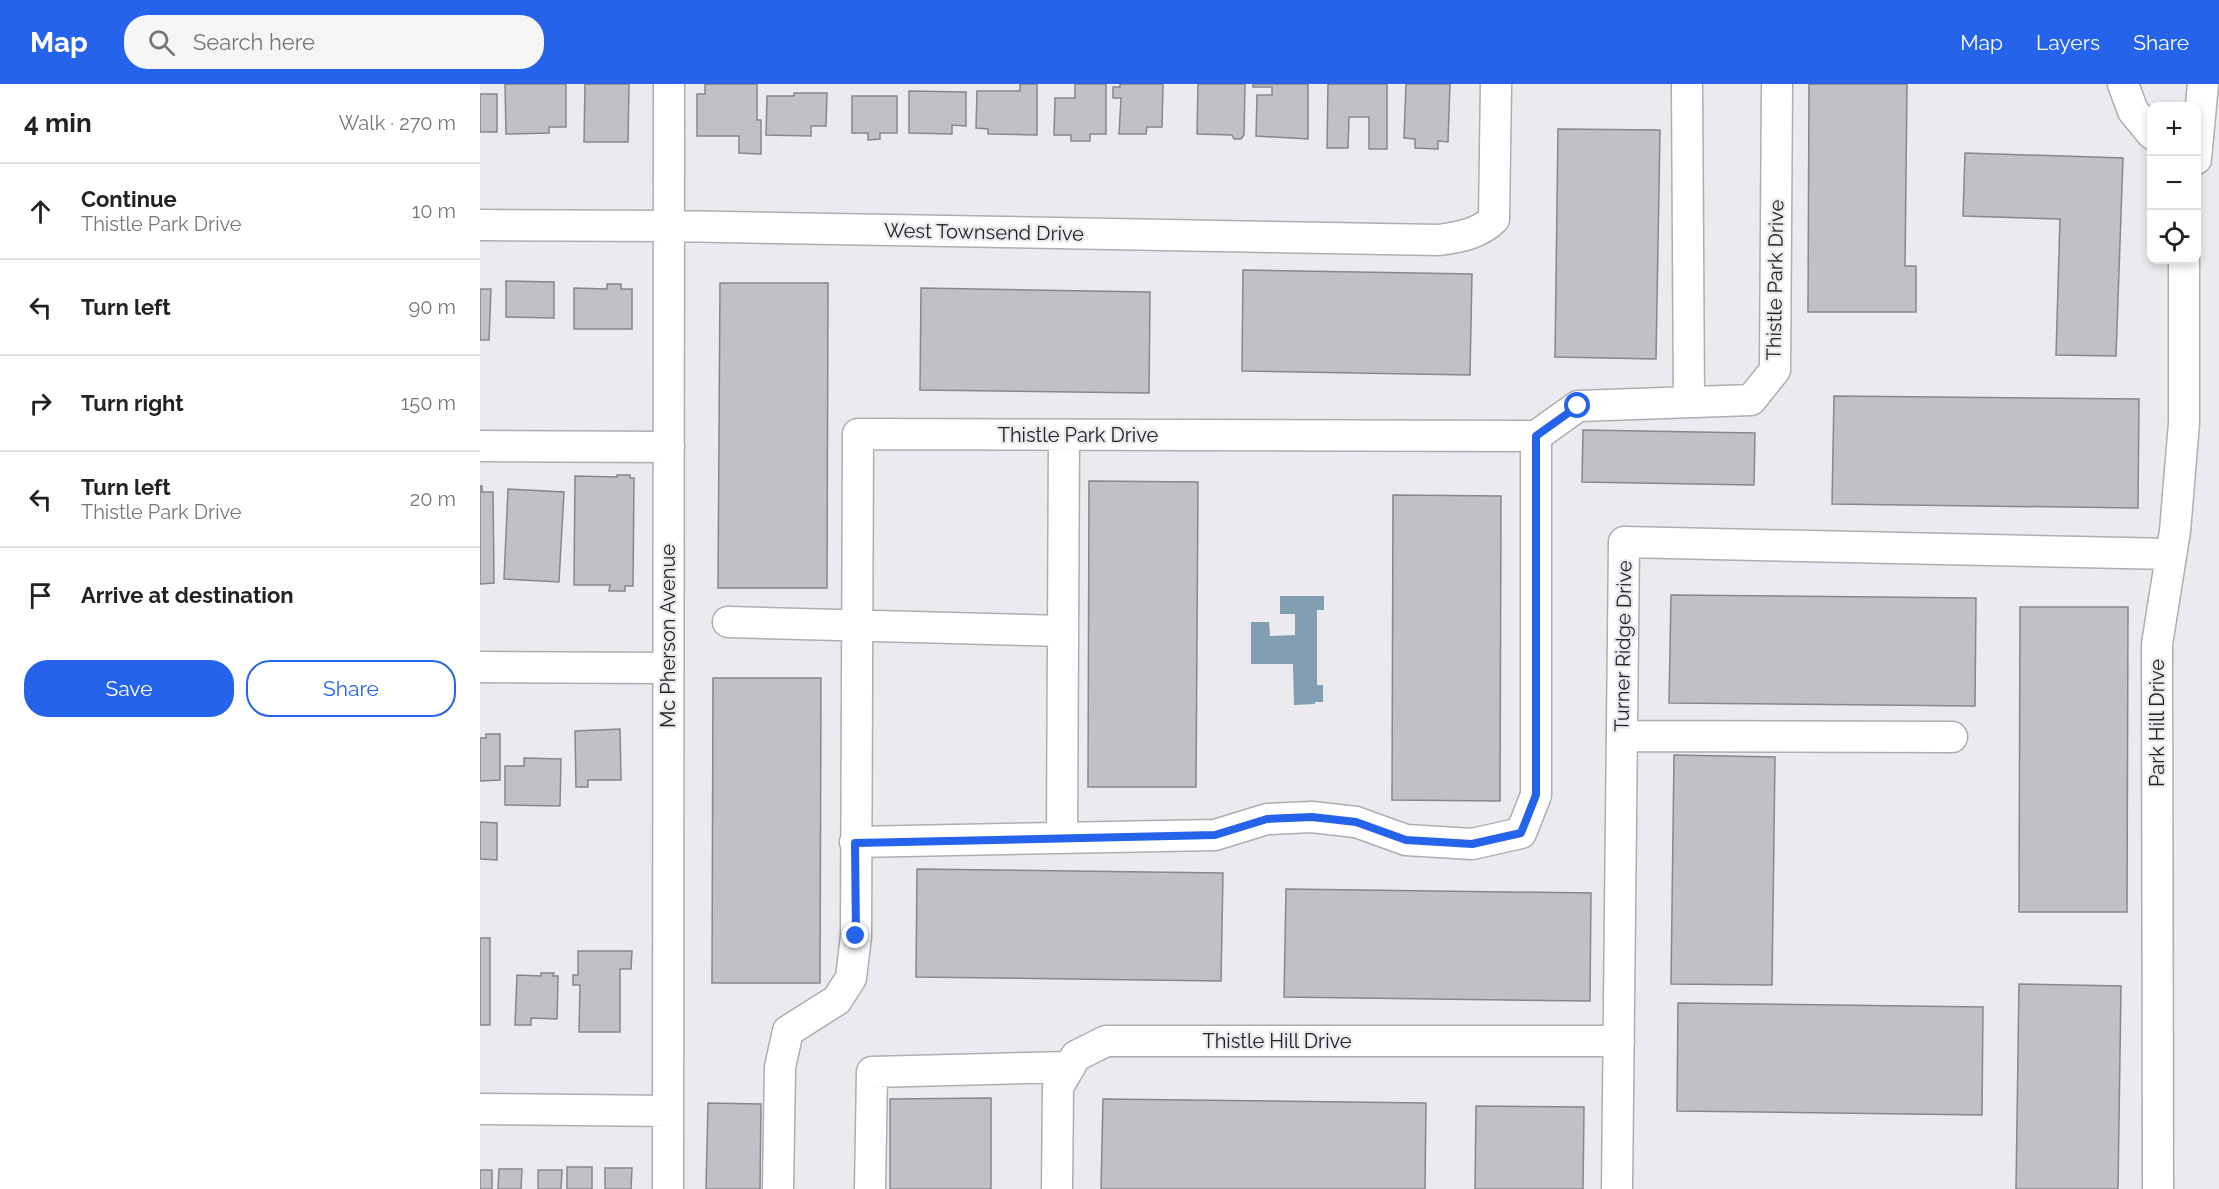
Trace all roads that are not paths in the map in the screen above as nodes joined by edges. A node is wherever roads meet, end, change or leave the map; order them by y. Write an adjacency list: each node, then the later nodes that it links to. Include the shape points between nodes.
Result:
1 (669, 84): 10 (street, Mc Pherson Avenue)
2 (1496, 84): 10 (street, West Townsend Drive, via 1494,219 1485,228 1465,236 1439,240)
3 (1687, 84): 12 (street)
4 (1777, 84): 12 (street, Thistle Park Drive, via 1775,370 1752,400)
5 (2124, 84): 7 (street, via 2133,111)
6 (2203, 84): 8 (street)
7 (2147, 129)
8 (2196, 156)
9 (480, 225): 10 (street, West Townsend Drive)
10 (670, 226): 16 (street, Mc Pherson Avenue)
11 (2184, 264): 17 (street, Park Hill Drive, via 2184,423)
12 (1689, 402): 14 (street, Thistle Park Drive, via 1578,406)
13 (1064, 435): 14 (street, Thistle Park Drive); 19 (street, Thistle Park Drive, via 858,434); 20 (street)
14 (1536, 436): 25 (street, via 1536,795 1521,833 1472,844 1406,840 1356,822 1312,817 1267,819 1215,835)
15 (480, 446): 16 (street)
16 (669, 447): 22 (street, Mc Pherson Avenue)
17 (2171, 554): 23 (street, Turner Ridge Drive, via 1624,542); 36 (street, Park Hill Drive, via 2157,644)
18 (728, 622): 19 (street)
19 (857, 626): 20 (street); 26 (street, Thistle Park Drive)
20 (1063, 631): 25 (street)
21 (480, 668): 22 (street)
22 (668, 668): 30 (street, Mc Pherson Avenue)
23 (1622, 736): 24 (street); 27 (street, Turner Ridge Drive)
24 (1952, 737)
25 (1062, 838): 26 (street)
26 (855, 843): 32 (street, Thistle Park Drive, via 856,936 851,978 837,1000 788,1032 780,1067)
27 (1618, 1041): 28 (street, Thistle Hill Drive, via 1106,1041 1076,1056); 35 (street, Turner Ridge Drive)
28 (1070, 1067): 33 (street, via 873,1072); 34 (street, Thistle Hill Drive, via 1058,1088)
29 (480, 1109): 30 (street)
30 (668, 1111): 31 (street, Mc Pherson Avenue)
31 (668, 1189)
32 (778, 1189)
33 (870, 1189)
34 (1057, 1189)
35 (1617, 1189)
36 (2158, 1189)

